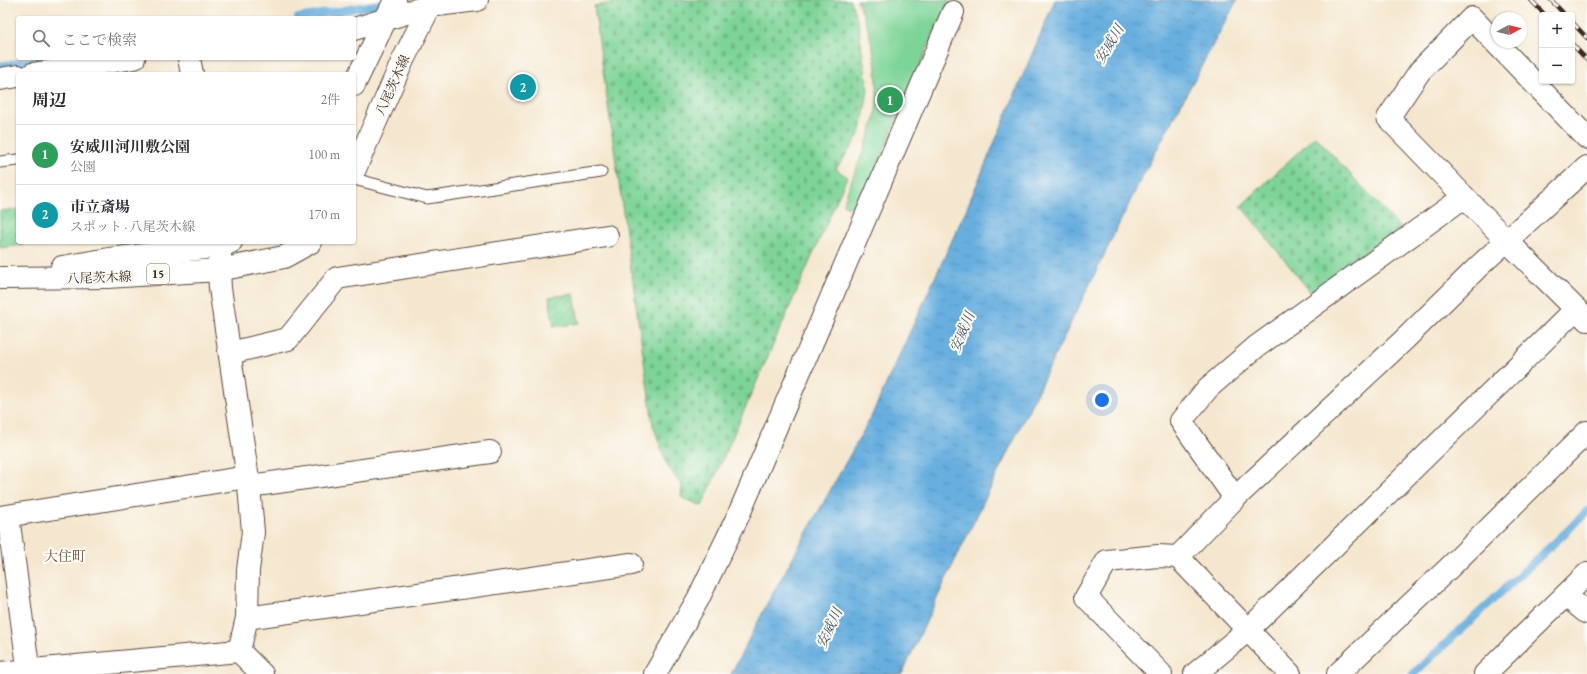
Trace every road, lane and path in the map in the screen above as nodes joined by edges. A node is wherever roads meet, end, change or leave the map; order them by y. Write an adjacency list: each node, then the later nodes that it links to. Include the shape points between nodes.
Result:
1 (477, 0): 2 (street)
2 (431, 3): 3 (street); 16 (street, 八尾茨木線)
3 (391, 10): 5 (street); 12 (street)
4 (953, 12): 47 (street, via 739,514 698,599)
5 (356, 28)
6 (121, 60): 8 (street)
7 (189, 60): 9 (street)
8 (45, 72)
9 (192, 72)
10 (16, 76): 11 (street)
11 (0, 79)
12 (356, 81)
13 (1587, 138): 20 (street, via 1472,18 1420,71 1388,118)
14 (16, 160): 15 (lane)
15 (0, 162)
16 (356, 166)
17 (1587, 167): 22 (street)
18 (601, 172): 19 (lane, via 427,198)
19 (356, 179)
20 (1464, 197): 22 (street); 33 (street, via 1256,347 1208,388 1181,421)
21 (606, 236): 29 (street, via 338,278 288,338)
22 (1506, 240): 28 (street); 33 (street, via 1405,339)
23 (218, 244): 27 (street, 八尾茨木線 / 15)
24 (225, 244): 26 (street)
25 (307, 244): 26 (street, 八尾茨木線 / 15, via 284,257)
26 (219, 270): 27 (street, 八尾茨木線 / 15, via 107,277); 29 (street)
27 (0, 278)
28 (1582, 314): 41 (street)
29 (230, 352): 32 (street)
30 (1587, 432): 51 (street)
31 (490, 452): 32 (street)
32 (248, 482): 34 (street); 40 (street, via 253,532 248,570)
33 (1235, 498): 35 (street)
34 (4, 517): 45 (street)
35 (1178, 557): 41 (street); 48 (street, via 1158,556 1107,561 1086,597)
36 (631, 564): 40 (street)
37 (1587, 574): 38 (street)
38 (1566, 596): 39 (street); 43 (street)
39 (1587, 613)
40 (247, 618): 42 (street)
41 (1248, 630): 49 (street); 50 (street)
42 (239, 651): 45 (street); 46 (street)
43 (1497, 670)
44 (0, 673): 45 (street)
45 (29, 673)
46 (262, 674)
47 (655, 674)
48 (1161, 674)
49 (1194, 674)
50 (1290, 674)
51 (1338, 674)

